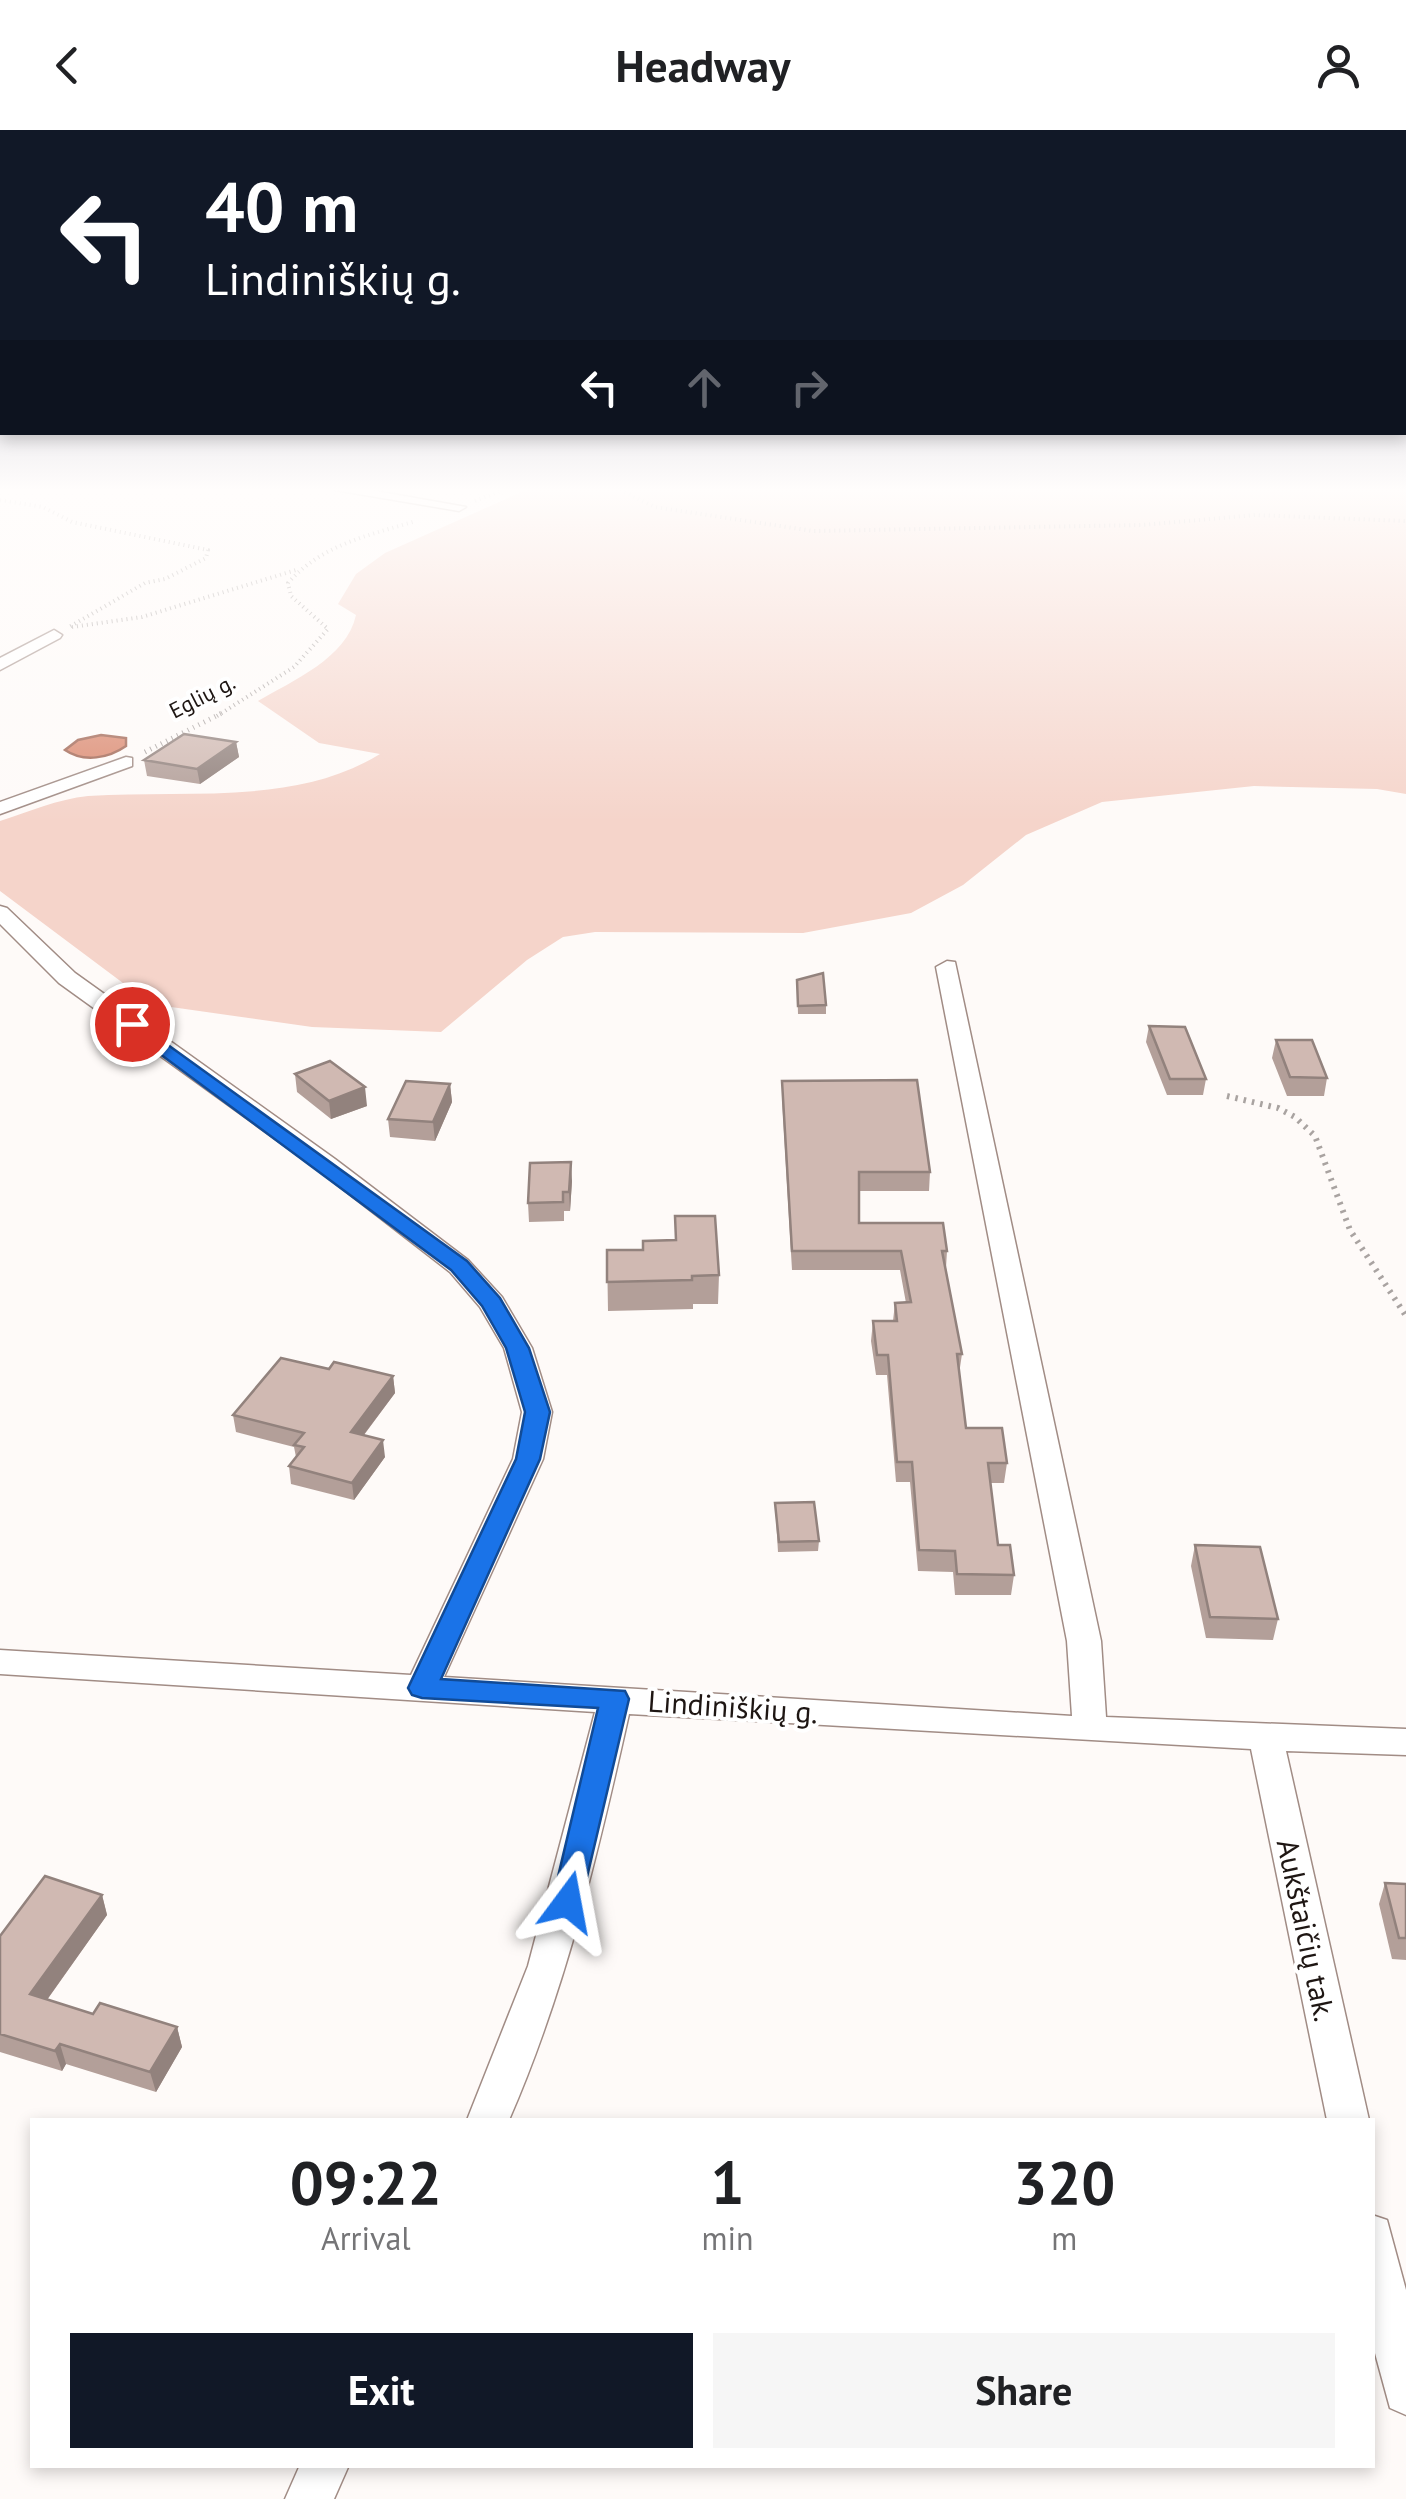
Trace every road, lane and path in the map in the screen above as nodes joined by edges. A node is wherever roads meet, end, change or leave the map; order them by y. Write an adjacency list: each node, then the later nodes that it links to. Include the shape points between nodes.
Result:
1 (114, 601): 2 (path, via 68,627)
2 (194, 601)
3 (296, 601): 6 (path, Eglių g., via 328,630 319,644 271,684)
4 (54, 635): 5 (street)
5 (0, 666)
6 (126, 762): 7 (street)
7 (0, 808)
8 (0, 912): 13 (street, via 67,978 459,1266 492,1303 518,1348 538,1412 528,1459)
9 (947, 967): 15 (street, via 1084,1642)
10 (1227, 1096): 11 (path, via 1278,1108 1315,1136 1350,1230)
11 (1406, 1316)
12 (0, 1662): 13 (street, Lindiniškių g.)
13 (422, 1688): 14 (street, Lindiniškių g.)
14 (615, 1699): 15 (street, Lindiniškių g.); 18 (street, via 560,1936)
15 (1090, 1730): 16 (street, Lindiniškių g.)
16 (1266, 1739): 17 (street, Lindiniškių g.); 19 (street, Aukštaičių tak.)
17 (1406, 1742)
18 (489, 2118)
19 (1348, 2118)
20 (1375, 2249): 21 (street)
21 (1406, 2392)
22 (324, 2468): 23 (street)
23 (309, 2499)

